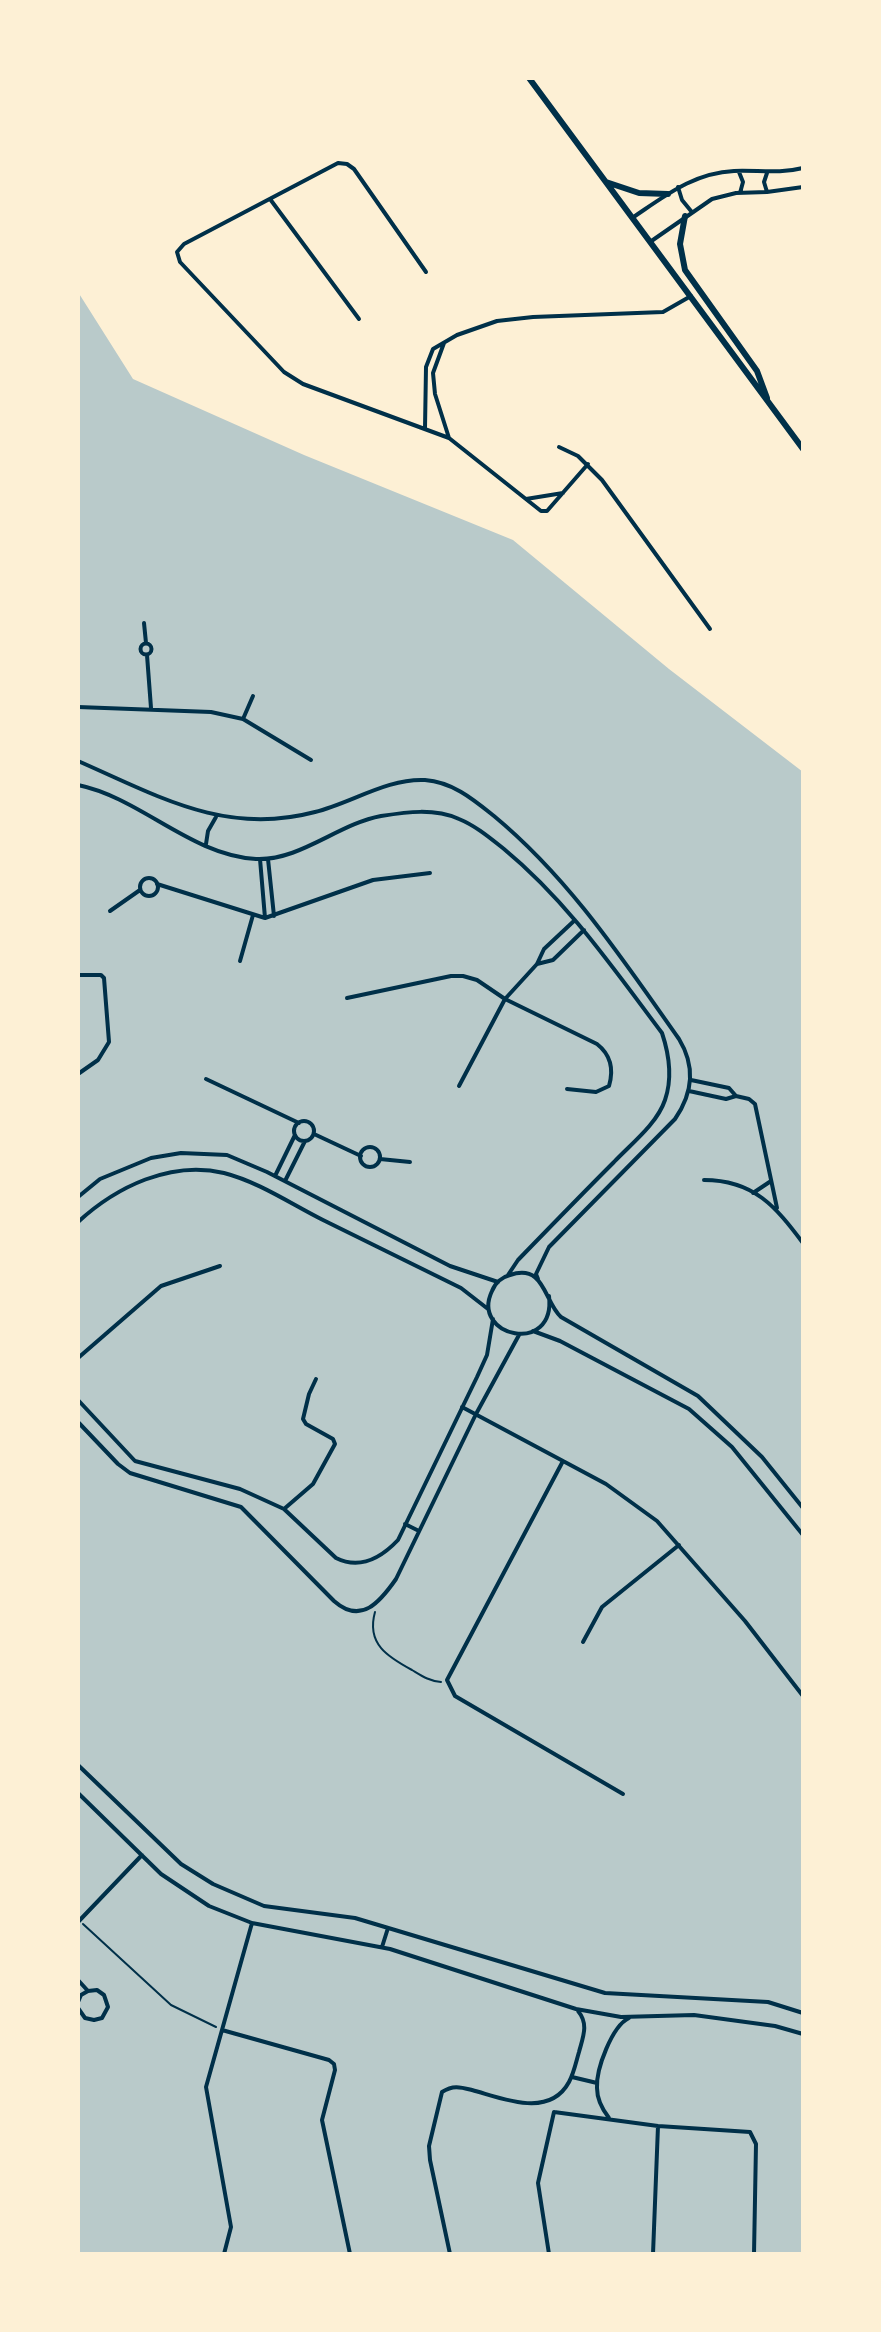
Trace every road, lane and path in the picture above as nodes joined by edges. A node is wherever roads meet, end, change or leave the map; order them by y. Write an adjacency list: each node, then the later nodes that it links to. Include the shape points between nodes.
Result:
1 (529, 78): 5 (street)
2 (803, 168): 4 (street)
3 (738, 171): 4 (street); 6 (street, via 703,176); 9 (street)
4 (767, 173): 8 (street)
5 (606, 182): 10 (street, via 639,193); 13 (street)
6 (678, 187): 10 (street); 12 (street)
7 (803, 187): 8 (street)
8 (767, 192): 9 (street)
9 (740, 193): 12 (street, via 712,199)
10 (668, 194): 13 (street)
11 (270, 199): 15 (street, via 338,163 347,164); 17 (street); 20 (street, via 184,244 177,252 180,262 284,372 303,384)
12 (688, 214): 14 (street); 19 (street, via 680,244 685,270 757,371)
13 (632, 218): 14 (street)
14 (650, 242): 16 (street)
15 (426, 272)
16 (691, 296): 18 (street, via 663,312 497,321); 19 (street)
17 (359, 319)
18 (445, 341): 20 (street, via 433,349 426,367); 21 (street, via 433,373)
19 (770, 405): 23 (street)
20 (425, 429): 21 (street)
21 (449, 438): 26 (street)
22 (559, 447): 24 (street)
23 (803, 449)
24 (588, 464): 25 (street); 28 (street)
25 (563, 493): 26 (street); 26 (street, via 547,511)
26 (526, 499)
27 (144, 623): 31 (street, via 146,643 141,650 147,655)
28 (710, 629)
29 (253, 696): 33 (street)
30 (79, 708): 31 (street); 32 (street)
31 (151, 709): 33 (street)
32 (78, 715)
33 (243, 719): 34 (street)
34 (311, 760)
35 (78, 761): 37 (street)
36 (78, 785): 38 (street, via 115,796)
37 (216, 817): 38 (street); 57 (street, via 302,815 408,781 452,787 518,836 557,874 679,1039)
38 (206, 845): 39 (street)
39 (260, 859): 40 (street); 47 (street)
40 (268, 859): 46 (street); 48 (street, via 380,816 432,812 484,833)
41 (430, 873): 46 (street, via 373,880)
42 (157, 884): 43 (street, via 146,879); 43 (street, via 150,897); 45 (street)
43 (140, 890): 44 (street)
44 (110, 911)
45 (253, 915): 47 (street); 50 (street)
46 (274, 916): 47 (street)
47 (265, 918)
48 (575, 920): 49 (street); 51 (street, via 544,949)
49 (584, 930): 51 (street, via 553,960); 79 (street, via 662,1033 670,1067 666,1098 638,1136)
50 (240, 961)
51 (537, 964): 54 (street)
52 (78, 975): 55 (street, via 104,978 109,1036 103,1054)
53 (347, 998): 54 (street, via 463,976)
54 (505, 999): 58 (street); 59 (street, via 606,1052 612,1066 609,1086 596,1092)
55 (78, 1074)
56 (206, 1079): 62 (street)
57 (691, 1080): 60 (street); 61 (street, via 729,1088)
58 (459, 1086)
59 (567, 1089)
60 (689, 1091): 61 (street, via 726,1099); 80 (street, via 675,1119 549,1247)
61 (736, 1096): 72 (street, via 756,1107)
62 (299, 1123): 63 (street, via 311,1124); 64 (street)
63 (314, 1134): 65 (street); 66 (street)
64 (295, 1135): 65 (street); 69 (street)
65 (305, 1141): 71 (street)
66 (361, 1156): 67 (street, via 370,1167); 67 (street, via 370,1148)
67 (380, 1159): 68 (street)
68 (410, 1162)
69 (275, 1176): 71 (street); 74 (street, via 227,1155 181,1153 125,1167)
70 (704, 1180): 73 (street, via 733,1182)
71 (285, 1181): 81 (street, via 450,1266)
72 (771, 1181): 73 (street); 75 (street)
73 (753, 1193): 75 (street)
74 (78, 1197)
75 (777, 1208): 77 (street)
76 (78, 1222): 83 (street, via 122,1189 155,1176 222,1173 259,1186 461,1288)
77 (803, 1243)
78 (220, 1266): 87 (street, via 161,1286)
79 (508, 1275): 80 (street, via 524,1273); 81 (street)
80 (538, 1279): 82 (street)
81 (498, 1282): 83 (street)
82 (549, 1296): 85 (street, via 549,1313); 94 (street, via 561,1317 698,1396 762,1457)
83 (489, 1311): 84 (street)
84 (493, 1319): 86 (street); 90 (street, via 487,1355)
85 (533, 1331): 86 (street); 98 (street, via 689,1409 732,1447)
86 (519, 1335): 91 (street)
87 (78, 1358)
88 (316, 1379): 95 (street, via 303,1419 335,1444 313,1484)
89 (78, 1400): 95 (street, via 141,1464 240,1489)
90 (462, 1407): 91 (street); 96 (street)
91 (476, 1414): 93 (street); 97 (street)
92 (78, 1422): 100 (street, via 130,1473 241,1507 344,1610)
93 (563, 1461): 99 (street, via 639,1507); 102 (street)
94 (803, 1508)
95 (284, 1509): 96 (street, via 336,1558 359,1564 379,1557 398,1540)
96 (405, 1524): 97 (street)
97 (419, 1531): 100 (street)
98 (803, 1535)
99 (679, 1545): 101 (street, via 602,1607); 103 (street)
100 (378, 1603): 102 (path, via 373,1618 380,1648 391,1660 429,1680)
101 (583, 1642)
102 (447, 1680): 106 (street, via 455,1696)
103 (803, 1696)
104 (78, 1765): 110 (street, via 181,1864 213,1884 264,1906 355,1918)
105 (78, 1793): 107 (street)
106 (623, 1794)
107 (142, 1855): 108 (street); 109 (street, via 209,1906)
108 (79, 1921): 118 (path, via 171,2005)
109 (252, 1923): 111 (street); 118 (street)
110 (388, 1928): 111 (street); 116 (street, via 605,1993 768,2002)
111 (382, 1947): 115 (street)
112 (78, 1980): 113 (street)
113 (88, 1991): 114 (street); 114 (street, via 104,1995 107,2011 98,2020 89,2020)
114 (78, 2005)
115 (576, 2009): 117 (street); 120 (street, via 585,2029)
116 (803, 2013)
117 (630, 2017): 119 (street, via 694,2015); 121 (street, via 614,2029)
118 (222, 2030): 126 (street, via 206,2093 231,2227); 127 (street, via 334,2064 322,2120)
119 (803, 2034)
120 (572, 2077): 121 (street); 122 (street)
121 (597, 2083): 124 (street)
122 (549, 2100): 123 (street); 128 (street, via 528,2104 456,2086 442,2092 429,2146)
123 (554, 2112): 124 (street); 129 (street, via 538,2183)
124 (609, 2118): 125 (street)
125 (658, 2126): 130 (street); 131 (street, via 745,2130 753,2135)
126 (224, 2254)
127 (350, 2254)
128 (450, 2254)
129 (549, 2254)
130 (653, 2254)
131 (754, 2254)

